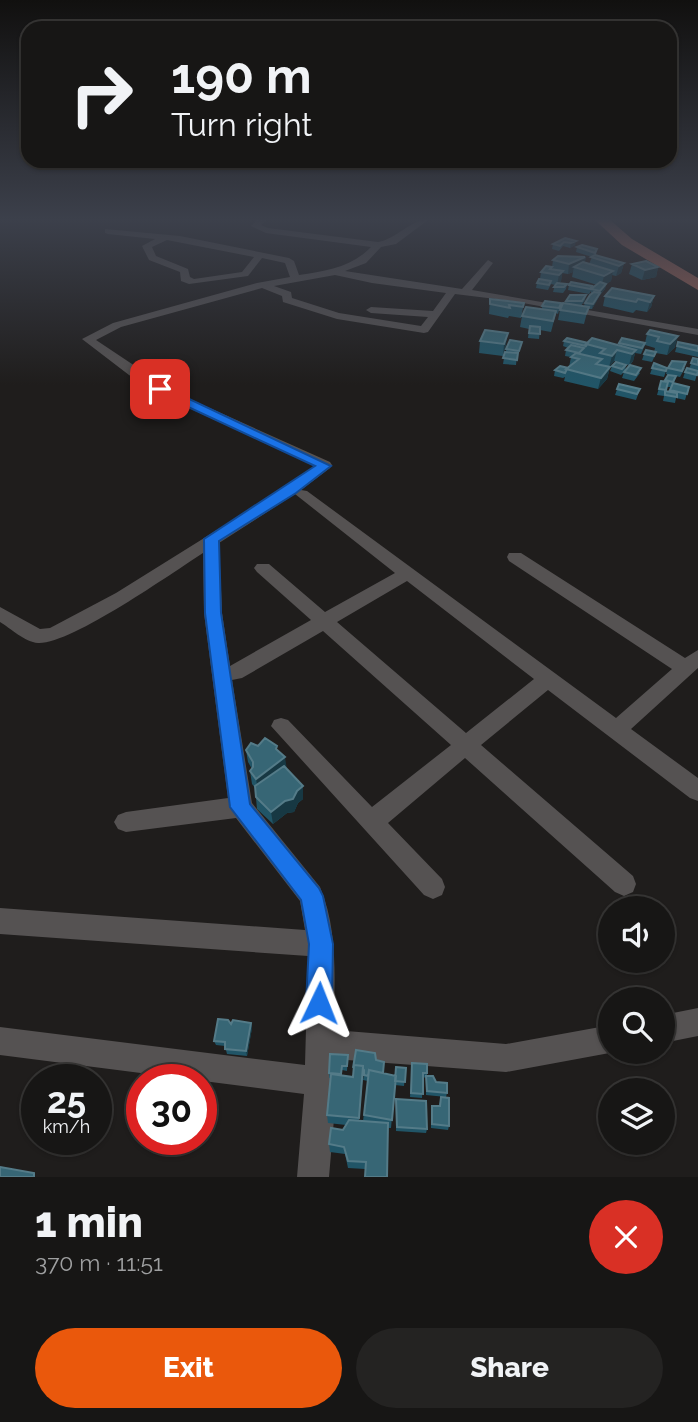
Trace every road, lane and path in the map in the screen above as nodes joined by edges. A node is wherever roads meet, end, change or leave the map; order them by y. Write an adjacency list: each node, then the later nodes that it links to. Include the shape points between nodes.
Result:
1 (186, 275): 2 (street, via 193,282)
2 (239, 275)
3 (294, 275): 8 (street)
4 (321, 275): 8 (street)
5 (352, 275): 11 (street)
6 (478, 275): 12 (street)
7 (681, 275): 10 (main road)
8 (296, 280): 9 (street)
9 (261, 285): 14 (street, via 287,294 287,300); 17 (street, via 117,325 88,339 138,377 182,402 325,466)
10 (698, 285)
11 (451, 292): 12 (street); 13 (street)
12 (464, 293): 15 (street)
13 (434, 314): 14 (street, via 372,307); 14 (street, via 424,330)
14 (363, 320)
15 (698, 332)
16 (302, 494): 20 (street)
17 (211, 539): 21 (street, via 122,597 54,634 37,636); 30 (street, via 213,613)
18 (514, 557): 23 (street)
19 (263, 568): 22 (street)
20 (408, 573): 22 (street); 25 (street)
21 (0, 613)
22 (324, 621): 24 (street); 28 (street)
23 (692, 662): 27 (street)
24 (235, 673)
25 (549, 678): 27 (street); 28 (street)
26 (281, 726): 32 (street)
27 (617, 729): 29 (street)
28 (466, 745): 32 (street); 33 (street)
29 (698, 791)
30 (240, 807): 31 (street); 36 (street, via 311,896)
31 (126, 822)
32 (371, 822): 34 (street)
33 (624, 884)
34 (433, 887)
35 (0, 921): 36 (street)
36 (321, 944): 41 (street)
37 (698, 1022): 38 (street)
38 (675, 1027)
39 (0, 1041): 42 (street)
40 (598, 1041): 41 (street, via 506,1058)
41 (319, 1043): 42 (street)
42 (319, 1081): 43 (street)
43 (313, 1177)

